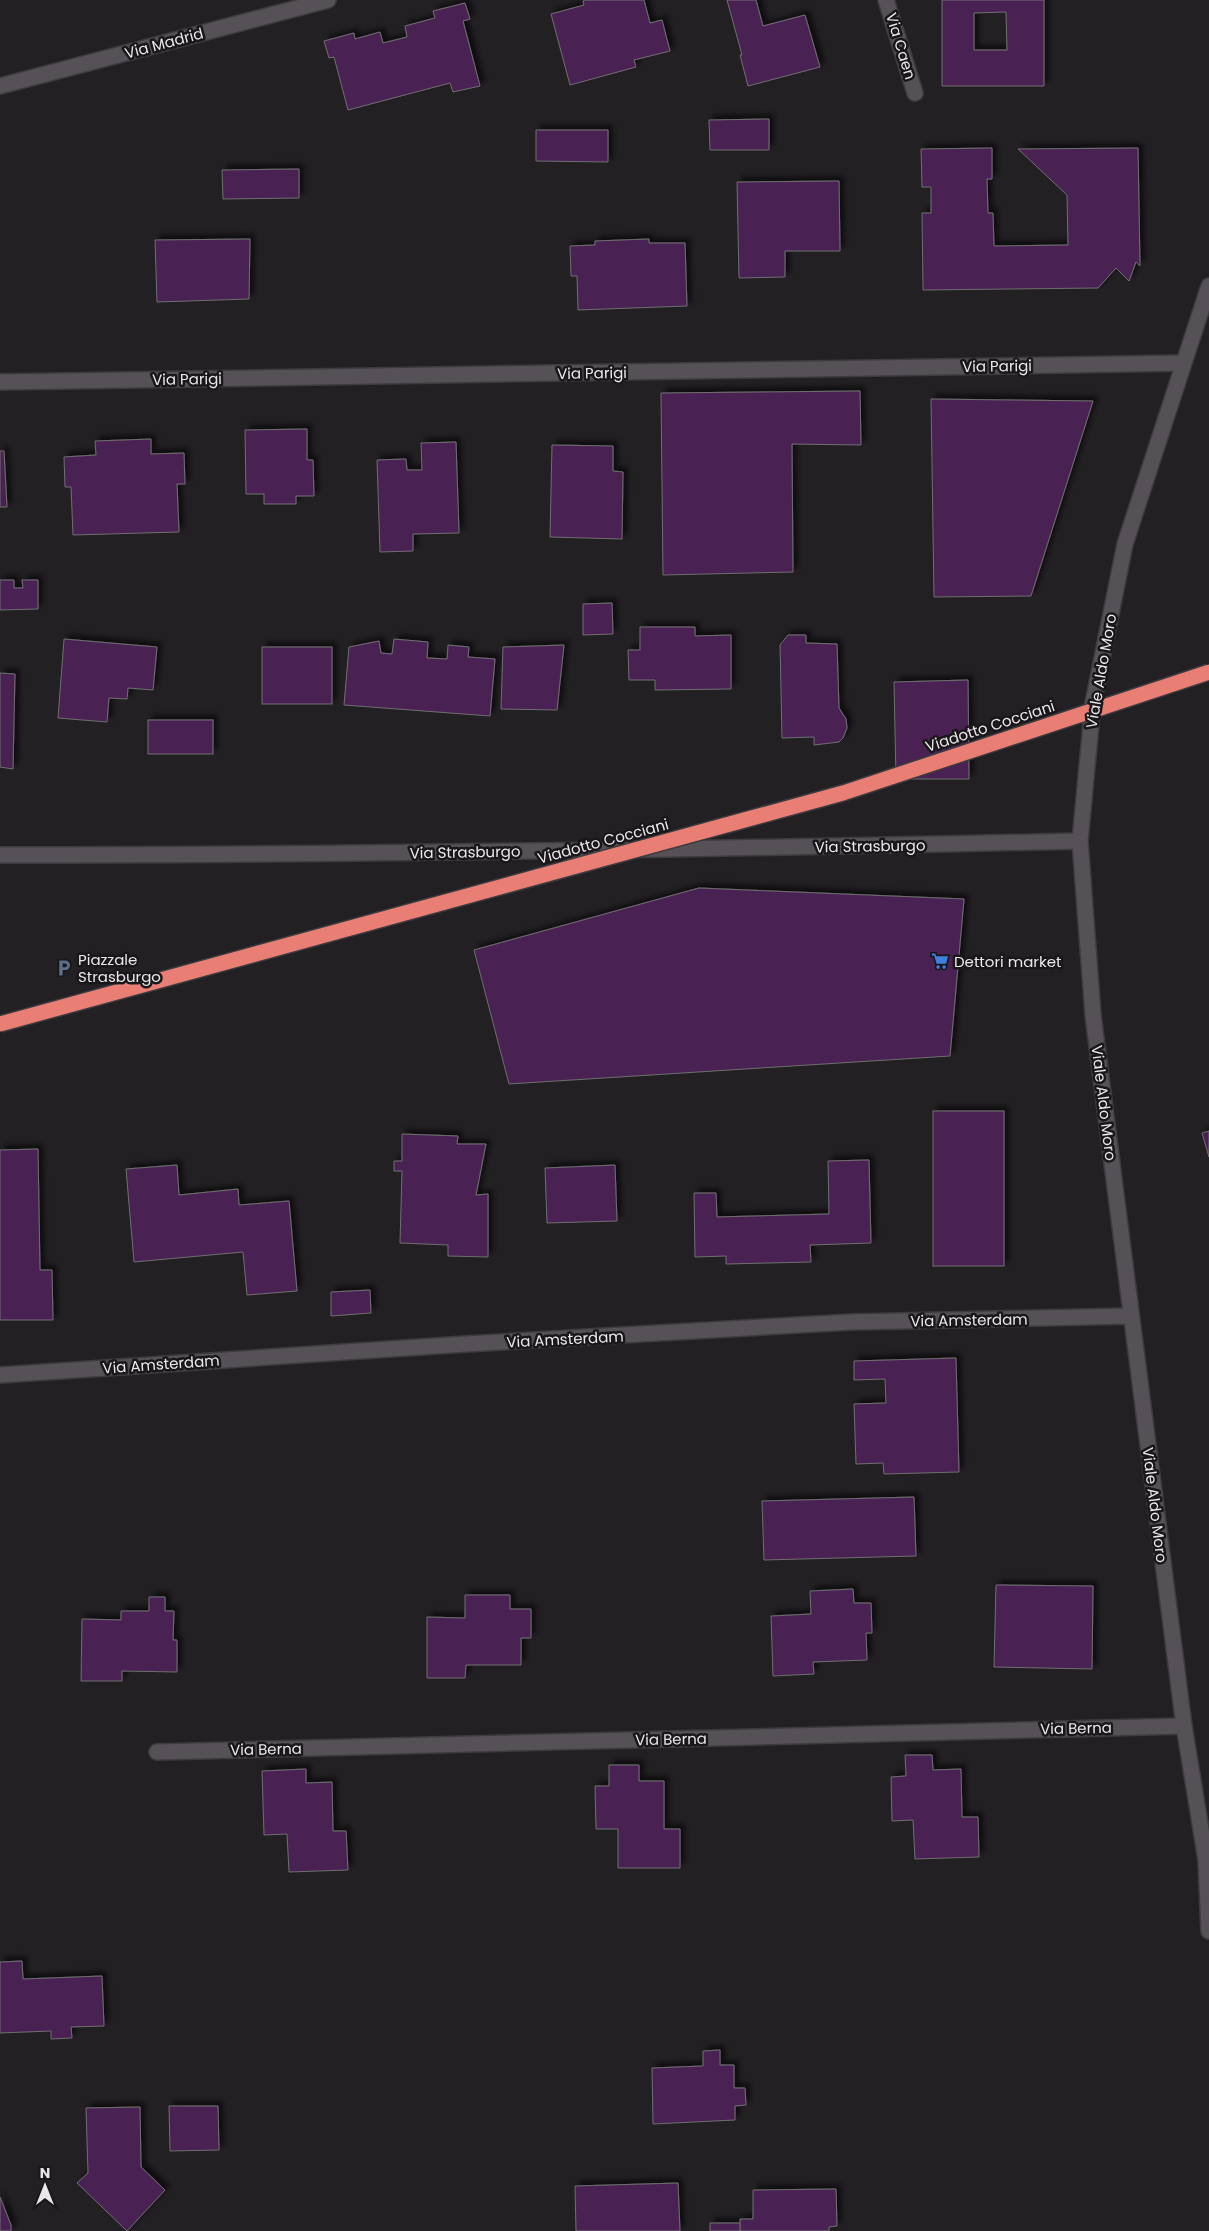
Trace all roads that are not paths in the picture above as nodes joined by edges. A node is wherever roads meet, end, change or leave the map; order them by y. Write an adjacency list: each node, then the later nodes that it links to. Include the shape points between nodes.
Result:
1 (328, 0): 3 (street, Via Madrid)
2 (886, 0): 4 (street, Via Caen)
3 (0, 86)
4 (915, 93)
5 (1209, 286): 6 (street, Viale Aldo Moro)
6 (1183, 363): 7 (street, Via Parigi); 9 (street, Viale Aldo Moro, via 1126,544 1093,703)
7 (0, 382)
8 (1209, 672): 11 (highway, Viadotto Cocciani, bridge, via 843,793)
9 (1080, 841): 10 (street, Via Strasburgo, via 248,855); 12 (street, Viale Aldo Moro, via 1093,1015)
10 (0, 855)
11 (0, 1024)
12 (1131, 1316): 13 (street, Via Amsterdam, via 851,1322); 14 (street, Viale Aldo Moro)
13 (0, 1375)
14 (1184, 1726): 15 (street, Via Berna); 16 (street, Viale Aldo Moro, via 1206,1860)
15 (157, 1752)
16 (1209, 1931)

